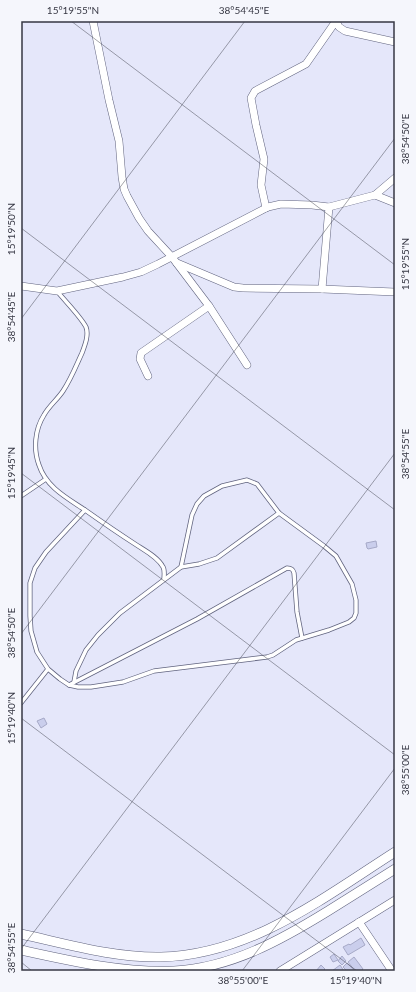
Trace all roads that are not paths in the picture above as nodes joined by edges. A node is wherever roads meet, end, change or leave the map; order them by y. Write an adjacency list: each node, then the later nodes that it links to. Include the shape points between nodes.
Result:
1 (93, 21): 8 (street, via 119,141 124,190 148,231)
2 (395, 42): 7 (street, via 344,31 336,21 306,64 252,94 264,160 261,184)
3 (395, 178): 4 (street)
4 (375, 195): 5 (street); 6 (street)
5 (395, 203)
6 (329, 207): 7 (street, via 281,204); 10 (street)
7 (266, 208): 8 (street)
8 (174, 260): 10 (street, via 243,288); 11 (street, via 124,278); 13 (street)
9 (21, 286): 11 (street)
10 (322, 289): 12 (street)
11 (57, 291): 16 (lane, via 83,322 87,336 70,381 44,415 39,427 36,454)
12 (395, 292)
13 (209, 306): 14 (street); 15 (street, via 141,353 140,359)
14 (247, 365)
15 (148, 376)
16 (46, 479): 17 (lane); 18 (lane, via 56,490)
17 (21, 496)
18 (85, 510): 21 (lane, via 158,561 164,568); 23 (lane, via 46,552 35,568 30,583 31,631 37,652)
19 (279, 514): 20 (lane, via 217,558); 20 (lane, via 252,481 222,486 204,496 197,504 192,515); 22 (lane, via 336,556 352,584 356,600 356,614 349,622)
20 (181, 567): 21 (lane)
21 (164, 579): 24 (lane, via 120,613 98,635 80,661)
22 (302, 638): 24 (lane, via 294,573 293,569 287,568 197,619); 25 (lane, via 267,658 154,671 122,682 91,687)
23 (48, 669): 25 (lane); 26 (lane)
24 (74, 682): 25 (lane)
25 (69, 685)
26 (21, 704)
27 (395, 852): 31 (main road, via 277,925 246,940 207,952 159,957 127,955 91,950)
28 (395, 869): 32 (main road, via 291,934 257,951 201,967 140,970 78,962)
29 (395, 900): 30 (street)
30 (359, 922): 33 (street); 34 (street)
31 (21, 934)
32 (21, 950)
33 (280, 971)
34 (392, 971)

